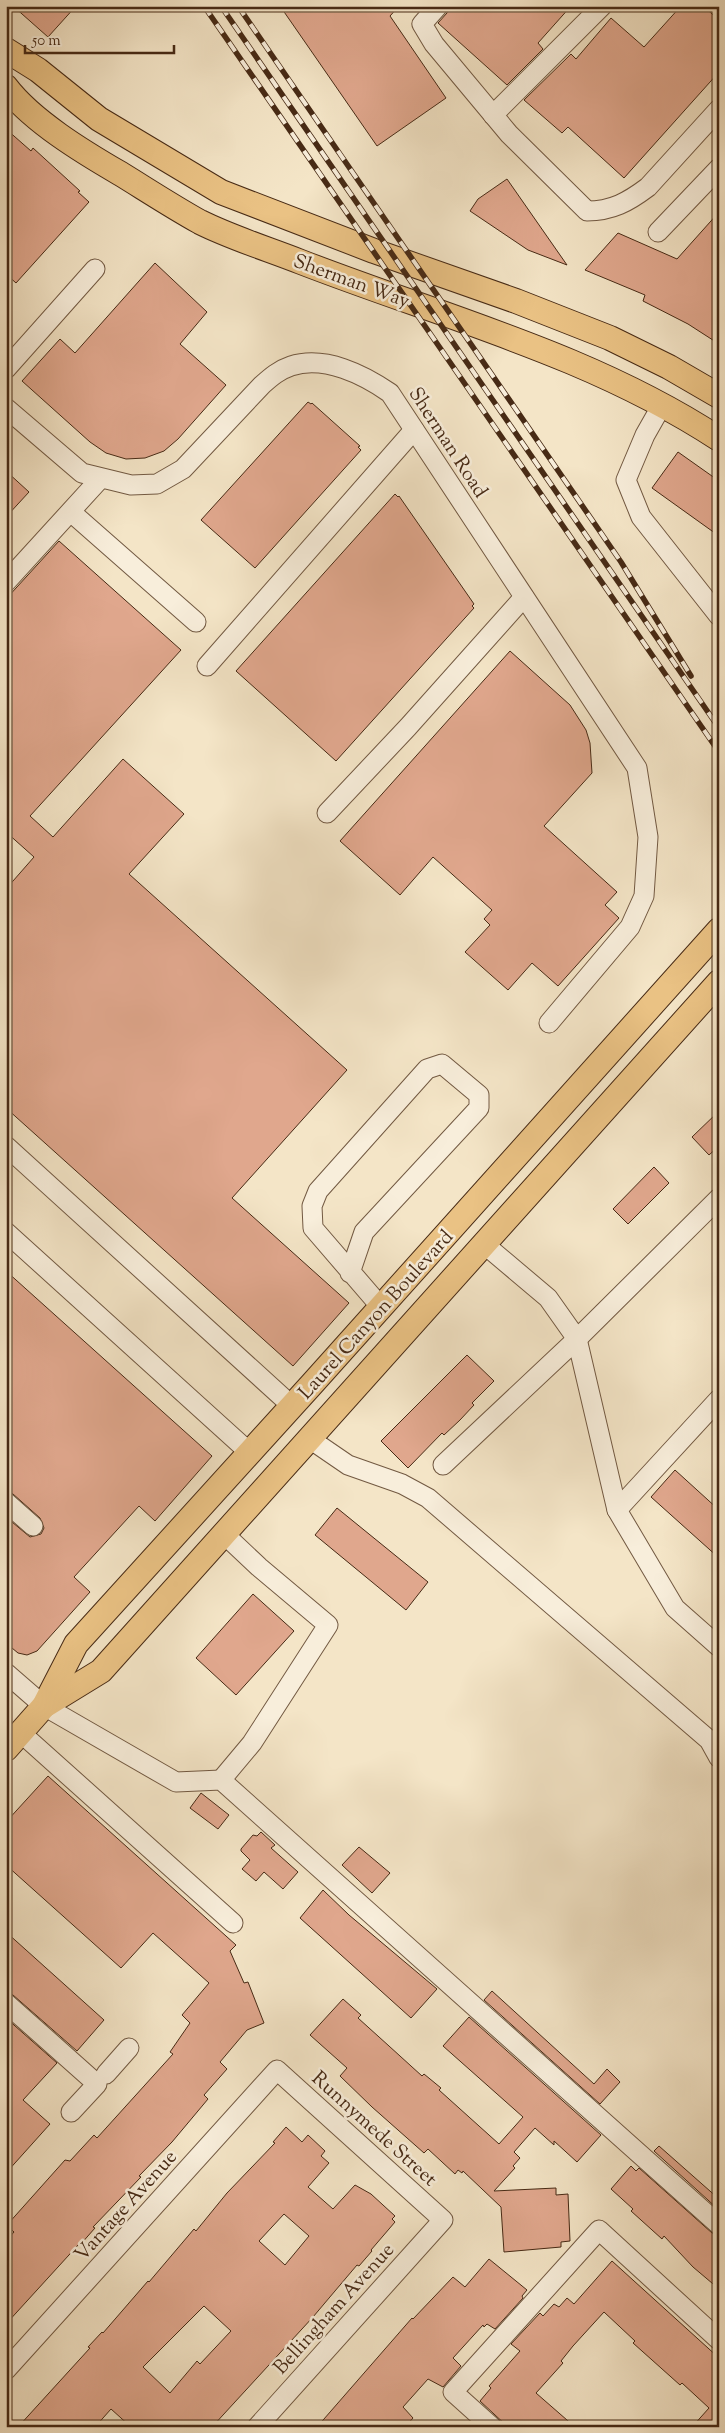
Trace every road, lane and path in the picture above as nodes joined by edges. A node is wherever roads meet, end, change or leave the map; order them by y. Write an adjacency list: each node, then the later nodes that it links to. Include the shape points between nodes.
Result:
1 (438, 6): 6 (street, via 422,24 434,44)
2 (602, 6): 6 (street)
3 (6, 50): 11 (main road, Sherman Way, via 38,70 99,119 220,192 601,335)
4 (6, 87): 12 (main road, Sherman Way, via 15,99 78,149 202,222 356,283 508,336 592,370)
5 (719, 109): 6 (street, via 648,187 606,211 587,210)
6 (493, 115)
7 (719, 168): 8 (street)
8 (658, 232)
9 (95, 269): 10 (street)
10 (6, 369)
11 (719, 396)
12 (662, 405): 15 (main road, Sherman Way); 20 (street, via 626,480 641,517)
13 (6, 408): 16 (street, Sherman Road, via 82,473)
14 (414, 430): 16 (street, Sherman Road, via 390,394 371,380 346,369 319,364 292,365 262,385 183,469 157,484 131,485); 19 (street, Sherman Road); 22 (street)
15 (719, 439)
16 (100, 479): 17 (street)
17 (71, 512): 18 (street); 21 (street)
18 (6, 582)
19 (524, 597): 23 (street); 26 (street, Sherman Road, via 638,768 648,837 644,896 630,927)
20 (719, 616)
21 (196, 622)
22 (207, 666)
23 (327, 813)
24 (719, 930): 32 (main road, Laurel Canyon Boulevard)
25 (719, 982): 30 (main road, Laurel Canyon Boulevard)
26 (549, 1023)
27 (6, 1146): 36 (street)
28 (719, 1198): 34 (street)
29 (6, 1232): 38 (street)
30 (484, 1244): 33 (main road, Laurel Canyon Boulevard); 34 (street, via 548,1298)
31 (350, 1273): 31 (street, via 364,1232 479,1108 479,1095 442,1064 427,1069 318,1191 312,1206 313,1228); 32 (street)
32 (381, 1307): 33 (main road); 36 (main road, Laurel Canyon Boulevard)
33 (408, 1330): 37 (main road, Laurel Canyon Boulevard)
34 (576, 1339): 39 (street); 41 (street)
35 (719, 1399): 41 (street)
36 (292, 1406): 38 (main road, Laurel Canyon Boulevard)
37 (310, 1439): 43 (main road, Laurel Canyon Boulevard); 48 (street, via 348,1465 402,1484 428,1498 709,1740)
38 (250, 1453): 46 (main road, Laurel Canyon Boulevard, via 76,1644)
39 (443, 1465)
40 (6, 1502): 42 (street)
41 (617, 1510): 44 (street, via 675,1608)
42 (33, 1526)
43 (224, 1534): 46 (main road, Laurel Canyon Boulevard, via 101,1671); 49 (street, via 328,1626 252,1744)
44 (719, 1647)
45 (6, 1673): 46 (street)
46 (44, 1706): 47 (main road, Laurel Canyon Boulevard); 49 (street, via 176,1782)
47 (14, 1741): 50 (street)
48 (719, 1758)
49 (221, 1780): 57 (street)
50 (233, 1923)
51 (6, 2002): 54 (street)
52 (129, 2048): 54 (street)
53 (277, 2070): 56 (street, Runnymede Street); 59 (street, Vantage Avenue)
54 (101, 2079): 55 (street)
55 (71, 2112)
56 (443, 2220): 60 (street, Bellingham Avenue)
57 (719, 2225)
58 (719, 2340): 61 (street, via 599,2230 453,2392)
59 (6, 2370)
60 (257, 2427)
61 (492, 2427)

